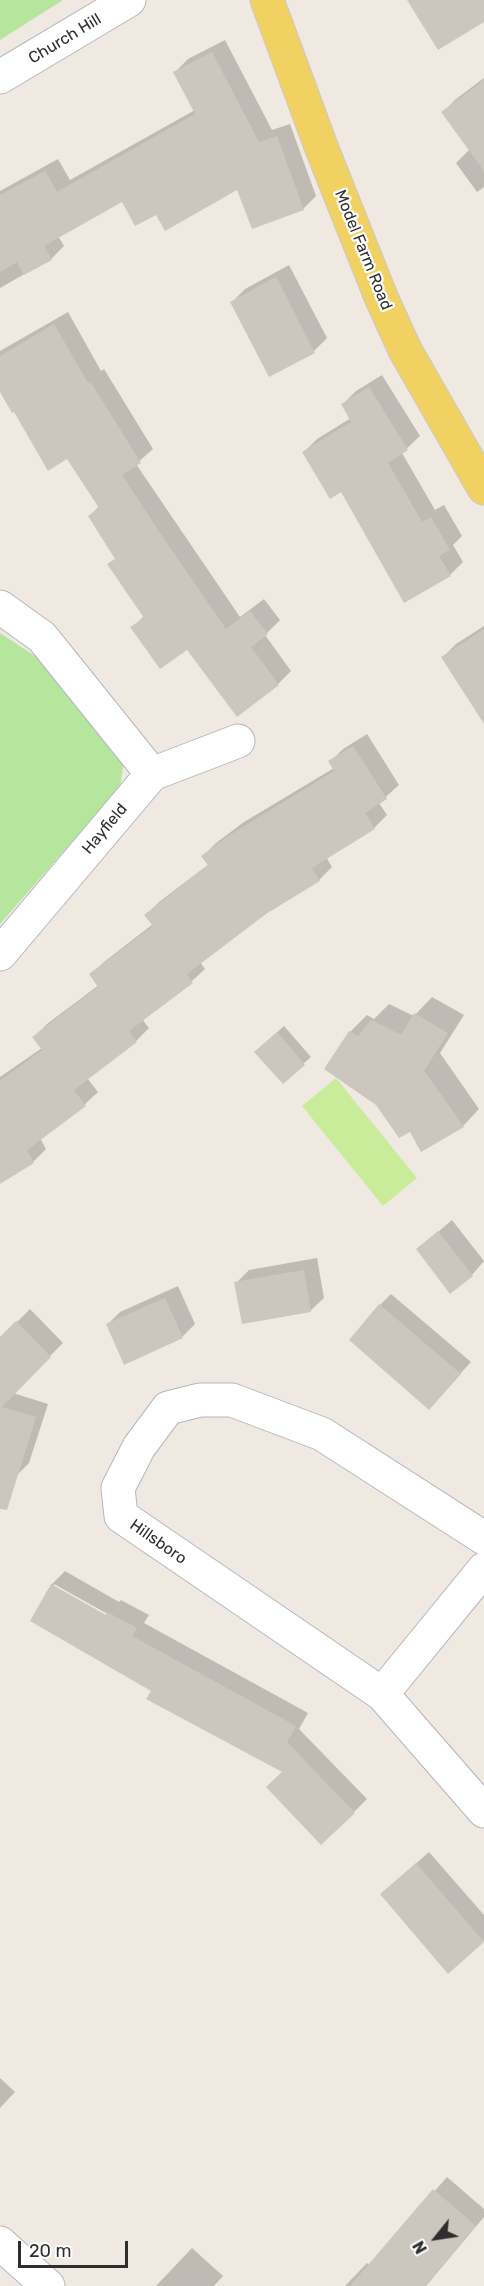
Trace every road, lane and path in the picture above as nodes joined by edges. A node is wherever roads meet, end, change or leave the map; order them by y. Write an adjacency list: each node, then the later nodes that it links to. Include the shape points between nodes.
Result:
1 (129, 0): 3 (street, Church Hill)
2 (267, 0): 4 (main road, Model Farm Road, via 381,297 405,350)
3 (0, 77)
4 (484, 488)
5 (0, 603): 7 (street, via 42,637)
6 (237, 741): 7 (street, Hayfield)
7 (152, 774): 8 (street, Hayfield)
8 (0, 954)
9 (484, 1539): 11 (street, Hillsboro, via 322,1434 232,1400 200,1400 168,1408 139,1447 118,1488 121,1516)
10 (484, 1569): 11 (street)
11 (382, 1694): 12 (street, Hillsboro)
12 (484, 1811)
13 (0, 2243): 14 (street)
14 (48, 2286)

